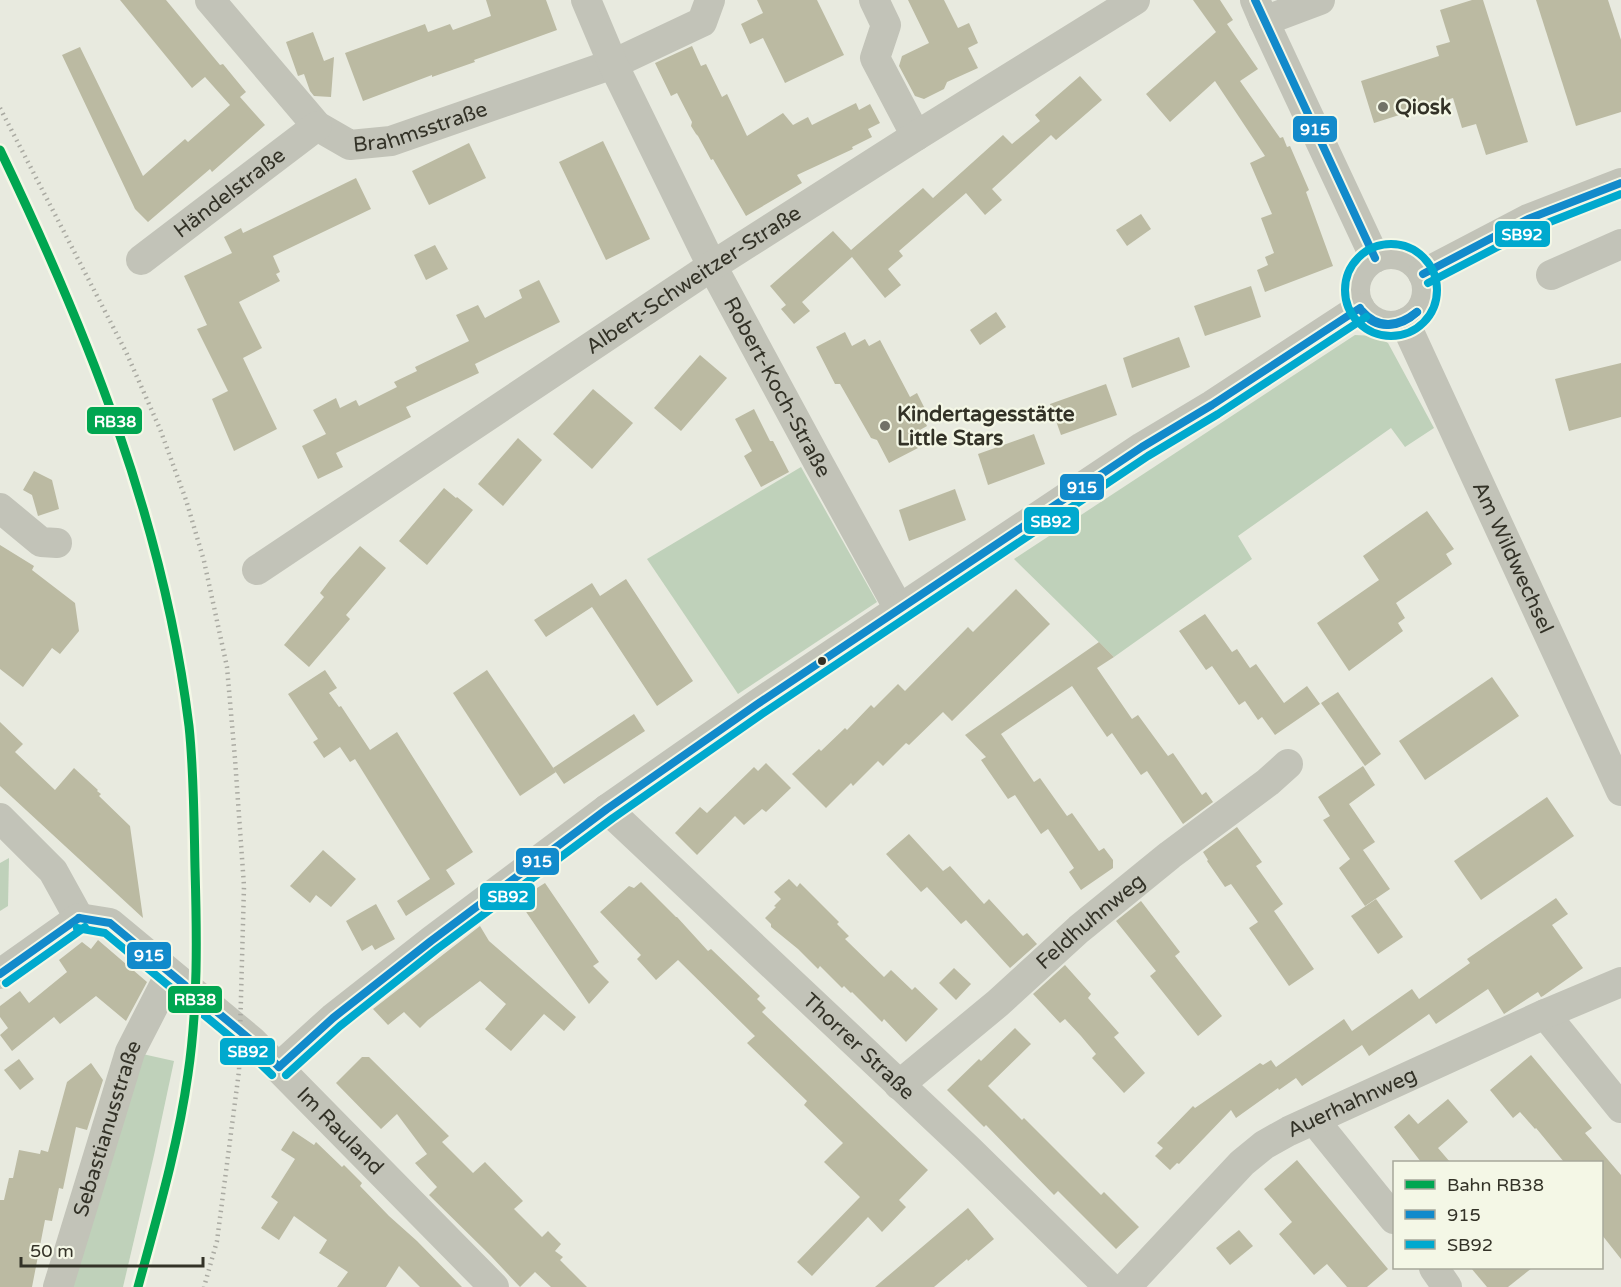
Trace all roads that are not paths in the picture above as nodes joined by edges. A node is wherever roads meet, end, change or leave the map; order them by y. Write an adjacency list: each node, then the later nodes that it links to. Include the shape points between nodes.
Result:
1 (210, 0): 9 (street, Brahmsstraße)
2 (586, 0): 8 (street, Robert-Koch-Straße)
3 (710, 0): 8 (street, Brahmsstraße, via 702,22)
4 (874, 0): 10 (street, via 886,25 875,58)
5 (1135, 0): 10 (street, Albert-Schweitzer-Straße)
6 (1320, 0): 7 (street)
7 (1259, 11): 13 (street)
8 (613, 64): 9 (street, Brahmsstraße, via 392,141 350,146); 15 (street, Robert-Koch-Straße)
9 (317, 126): 14 (street, Händelstraße)
10 (916, 136): 15 (street, Albert-Schweitzer-Straße)
11 (1621, 183): 16 (street, via 1528,219)
12 (1621, 244): 17 (street)
13 (1375, 258): 16 (street, via 1399,255 1414,262); 18 (street, via 1362,268 1356,282)
14 (141, 260)
15 (712, 266): 22 (street, Albert-Schweitzer-Straße); 23 (street, Robert-Koch-Straße)
16 (1423, 274): 19 (street, via 1425,300 1417,314)
17 (1551, 275)
18 (1360, 308): 19 (street, via 1380,324); 23 (street)
19 (1405, 322): 25 (street, Am Wildwechsel)
20 (0, 508): 21 (street, via 41,542)
21 (57, 543)
22 (257, 570)
23 (899, 609): 26 (street)
24 (1288, 764): 34 (street, Feldhuhnweg, via 1079,929)
25 (1621, 791)
26 (608, 809): 33 (street, via 431,940); 34 (street, Thorrer Straße)
27 (0, 818): 28 (street, via 53,871)
28 (79, 918): 29 (street); 30 (street, Im Rauland, via 110,923)
29 (0, 974)
30 (171, 974): 33 (street, Im Rauland); 39 (street, Sebastianusstraße, via 130,1053)
31 (1621, 982): 32 (street, Auerhahnweg)
32 (1545, 1014): 35 (street); 36 (street, Auerhahnweg)
33 (279, 1067): 40 (street, Im Rauland)
34 (899, 1085): 41 (street, Thorrer Straße)
35 (1621, 1108)
36 (1314, 1120): 37 (street); 42 (street, Auerhahnweg, via 1264,1145 1242,1163)
37 (1393, 1217)
38 (1435, 1269): 43 (street)
39 (58, 1287)
40 (494, 1287)
41 (1109, 1287)
42 (1126, 1287)
43 (1448, 1287)

